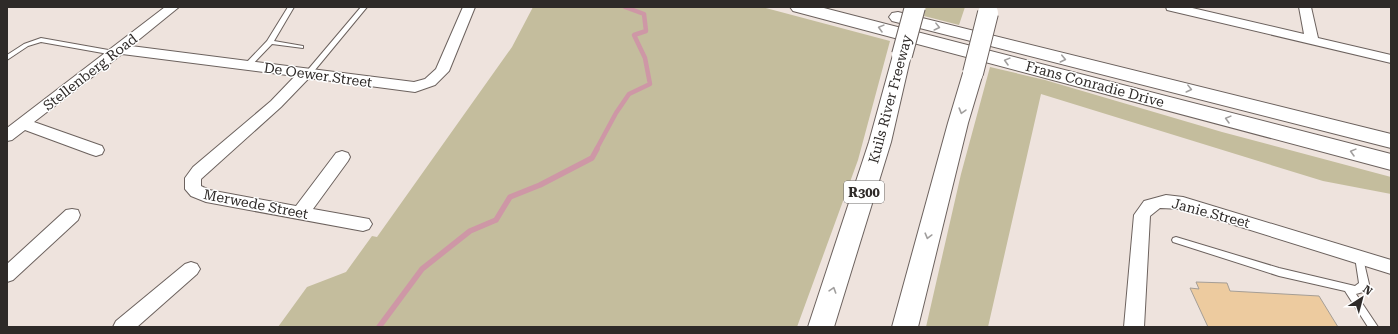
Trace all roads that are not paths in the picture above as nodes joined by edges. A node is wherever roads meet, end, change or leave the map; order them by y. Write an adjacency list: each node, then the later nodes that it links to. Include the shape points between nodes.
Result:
1 (174, 7): 14 (street, Stellenberg Road)
2 (290, 7): 12 (lane)
3 (364, 7): 18 (lane)
4 (469, 7): 18 (street, De Oewer Street, via 442,72 426,84 410,88)
5 (799, 7): 24 (main road, Frans Conradie Drive, one-way to 5)
6 (858, 7): 21 (main road, Frans Conradie Drive, one-way to 21)
7 (915, 7): 35 (main road, Kuils River Freeway / R300, one-way to 7, bridge, via 880,142)
8 (1172, 7): 11 (street)
9 (1305, 7): 11 (street)
10 (989, 10): 36 (main road, one-way to 36, bridge)
11 (1312, 40): 16 (street)
12 (270, 42): 13 (lane); 17 (lane)
13 (301, 47)
14 (117, 51): 15 (lane, via 41,40 26,45); 17 (street, De Oewer Street); 19 (street, Stellenberg Road)
15 (7, 58)
16 (1391, 59)
17 (247, 66): 18 (street, De Oewer Street)
18 (306, 74): 25 (street, Merwede Street, via 276,104 199,170 193,178 192,186 206,196)
19 (23, 124): 20 (street, Stellenberg Road); 22 (street)
20 (7, 136)
21 (1391, 141)
22 (96, 150)
23 (342, 157): 25 (street)
24 (1391, 162)
25 (300, 213): 27 (street, Merwede Street)
26 (72, 215): 32 (street)
27 (363, 224)
28 (1176, 240): 33 (lane, via 1279,272)
29 (1359, 257): 30 (street, Janie Street); 33 (lane, via 1364,284 1360,289); 37 (street, Janie Street, via 1183,203 1154,203 1142,215)
30 (1391, 267)
31 (191, 269): 34 (street)
32 (7, 275)
33 (1348, 289): 38 (lane)
34 (123, 327)
35 (821, 327)
36 (905, 327)
37 (1134, 327)
38 (1373, 327)

